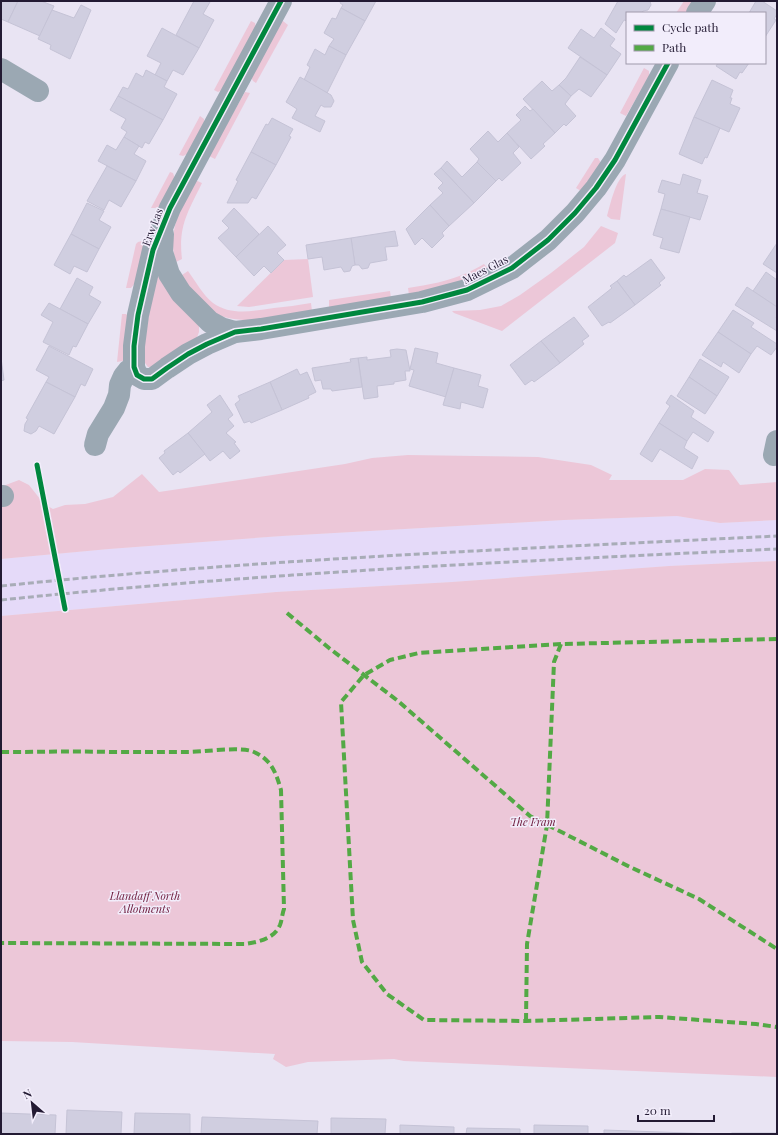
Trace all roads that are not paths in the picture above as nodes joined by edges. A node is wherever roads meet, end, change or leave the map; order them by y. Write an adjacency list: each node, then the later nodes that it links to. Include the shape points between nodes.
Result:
1 (281, 1): 7 (street, Erw Las, via 170,208)
2 (705, 1): 3 (street)
3 (698, 12)
4 (667, 64): 8 (street, Maes Glas, via 615,160 596,188 575,214 548,240 512,268 467,290 422,302)
5 (1, 69): 6 (street)
6 (38, 91)
7 (164, 225): 8 (street, Erw Las, via 162,252 169,274 181,293 210,322); 9 (street, Erw Las, via 153,250 138,316)
8 (235, 332): 9 (street, via 188,354 152,379 144,380 137,375)
9 (134, 368): 10 (street, via 124,376 119,396 98,434)
10 (96, 445)

